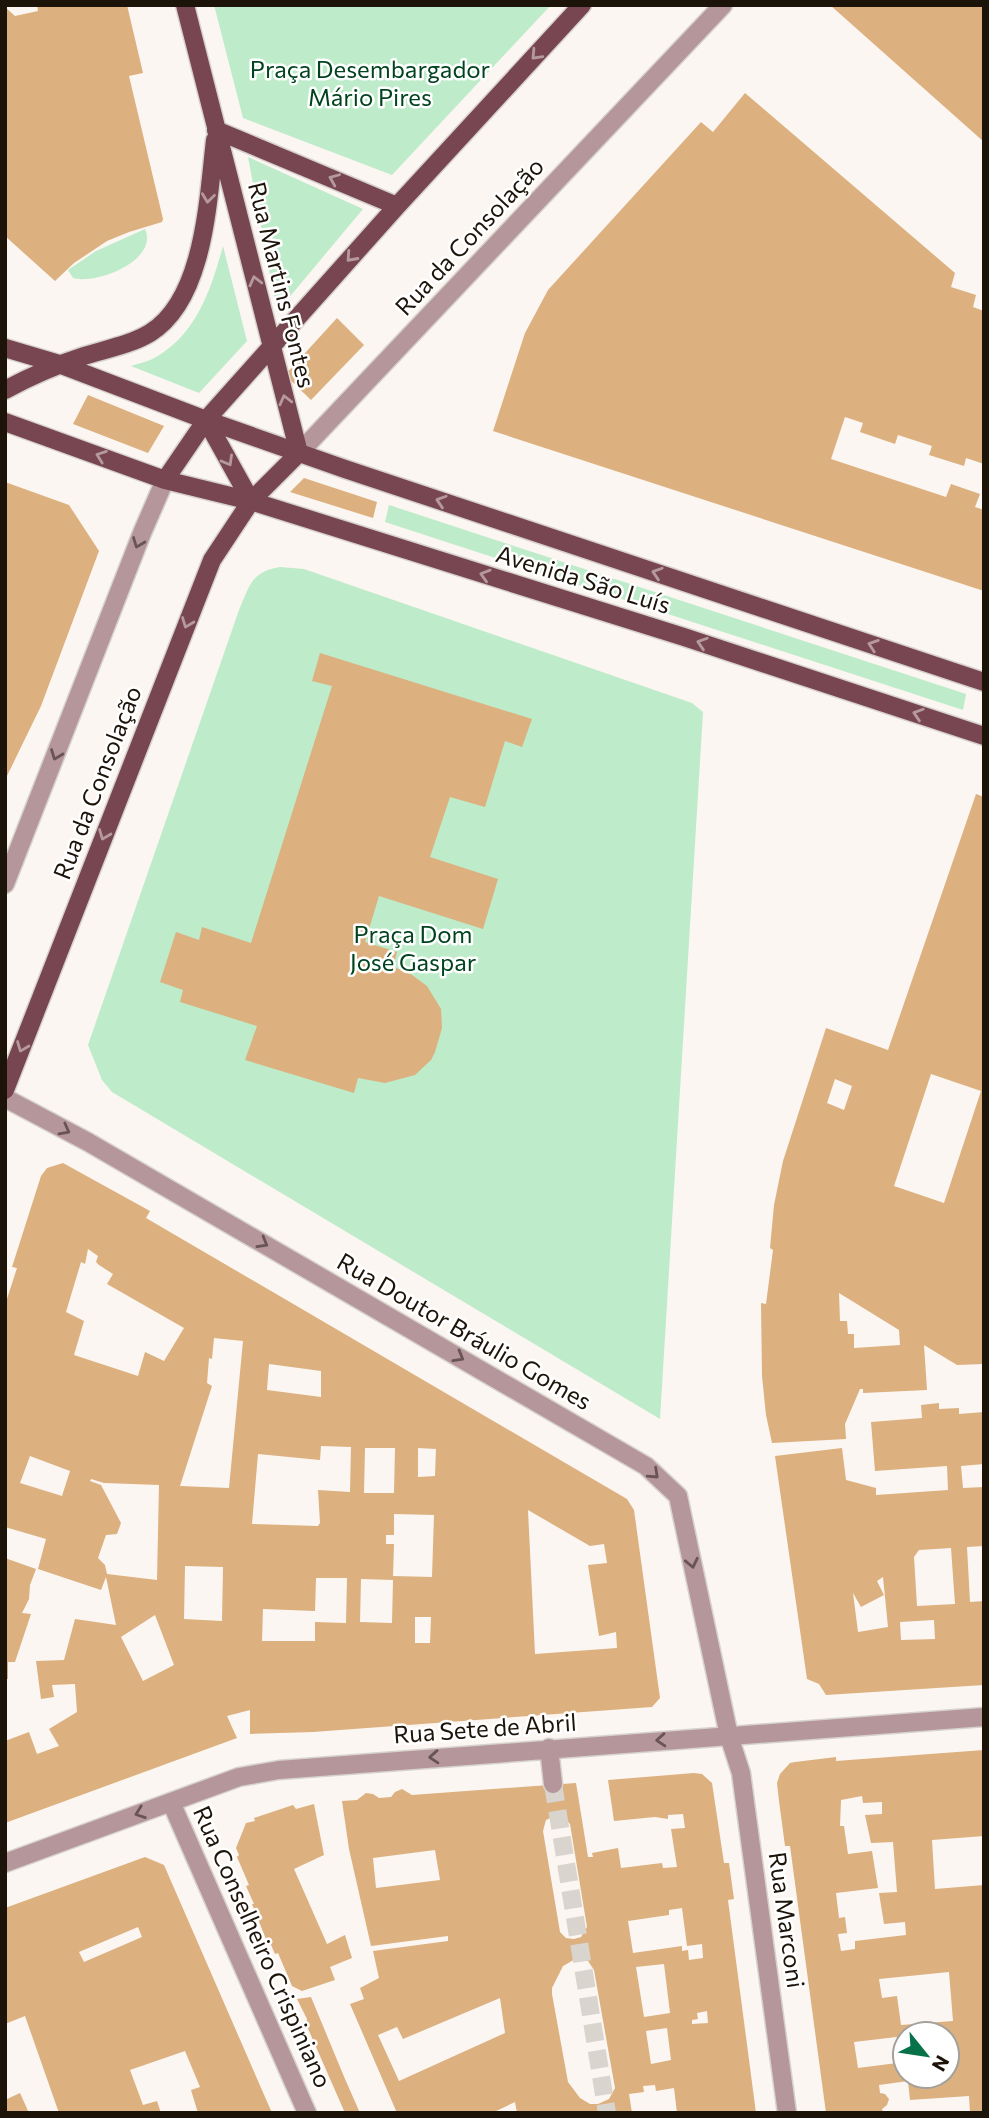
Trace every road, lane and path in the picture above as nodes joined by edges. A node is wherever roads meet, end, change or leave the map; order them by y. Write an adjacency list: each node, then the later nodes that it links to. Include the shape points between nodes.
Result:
1 (185, 5): 4 (main road, Rua Martins Fontes)
2 (582, 5): 5 (main road, Rua da Consolação, one-way to 5)
3 (723, 5): 13 (street, Rua da Consolação)
4 (216, 130): 5 (main road, one-way to 4); 7 (main road, Rua Martins Fontes, one-way to 4); 9 (main road, Rua Martins Fontes, one-way to 9, via 198,255 178,304 149,334)
5 (397, 206): 7 (main road, Rua da Consolação, one-way to 7)
6 (5, 337): 8 (street)
7 (271, 347): 11 (main road, Rua da Consolação); 13 (main road, Rua Martins Fontes, one-way to 7)
8 (11, 350): 9 (main road, Avenida São Luís)
9 (59, 364): 10 (main road, Rua Martins Fontes); 11 (main road, Avenida São Luís)
10 (5, 390)
11 (206, 420): 13 (main road, Avenida São Luís); 14 (main road, Rua da Consolação); 15 (main road, one-way to 15)
12 (5, 422): 14 (main road, Avenida São Luís, one-way to 12)
13 (299, 453): 15 (main road, Rua da Consolação); 16 (main road, Avenida São Luís, one-way to 13)
14 (165, 480): 15 (main road, Avenida São Luís); 18 (street, Rua da Consolação, one-way to 18)
15 (251, 501): 17 (main road, Avenida São Luís, one-way to 15); 19 (main road, Rua da Consolação, one-way to 19, via 212,560)
16 (984, 682)
17 (984, 736)
18 (5, 884)
19 (5, 1090)
20 (5, 1097): 22 (street, Rua Doutor Bráulio Gomes, one-way to 22, via 646,1466 678,1496)
21 (984, 1717): 22 (street, Rua Sete de Abril)
22 (729, 1736): 23 (street, Rua Sete de Abril, one-way to 23); 28 (street, Rua Marconi, via 741,1773)
23 (549, 1748): 24 (street); 25 (street, Rua Sete de Abril, one-way to 25, via 279,1770 239,1777)
24 (553, 1784)
25 (171, 1802): 26 (street, Rua Sete de Abril, one-way to 26); 27 (street, Rua Conselheiro Crispiniano)
26 (5, 1863)
27 (307, 2113)
28 (787, 2113)

